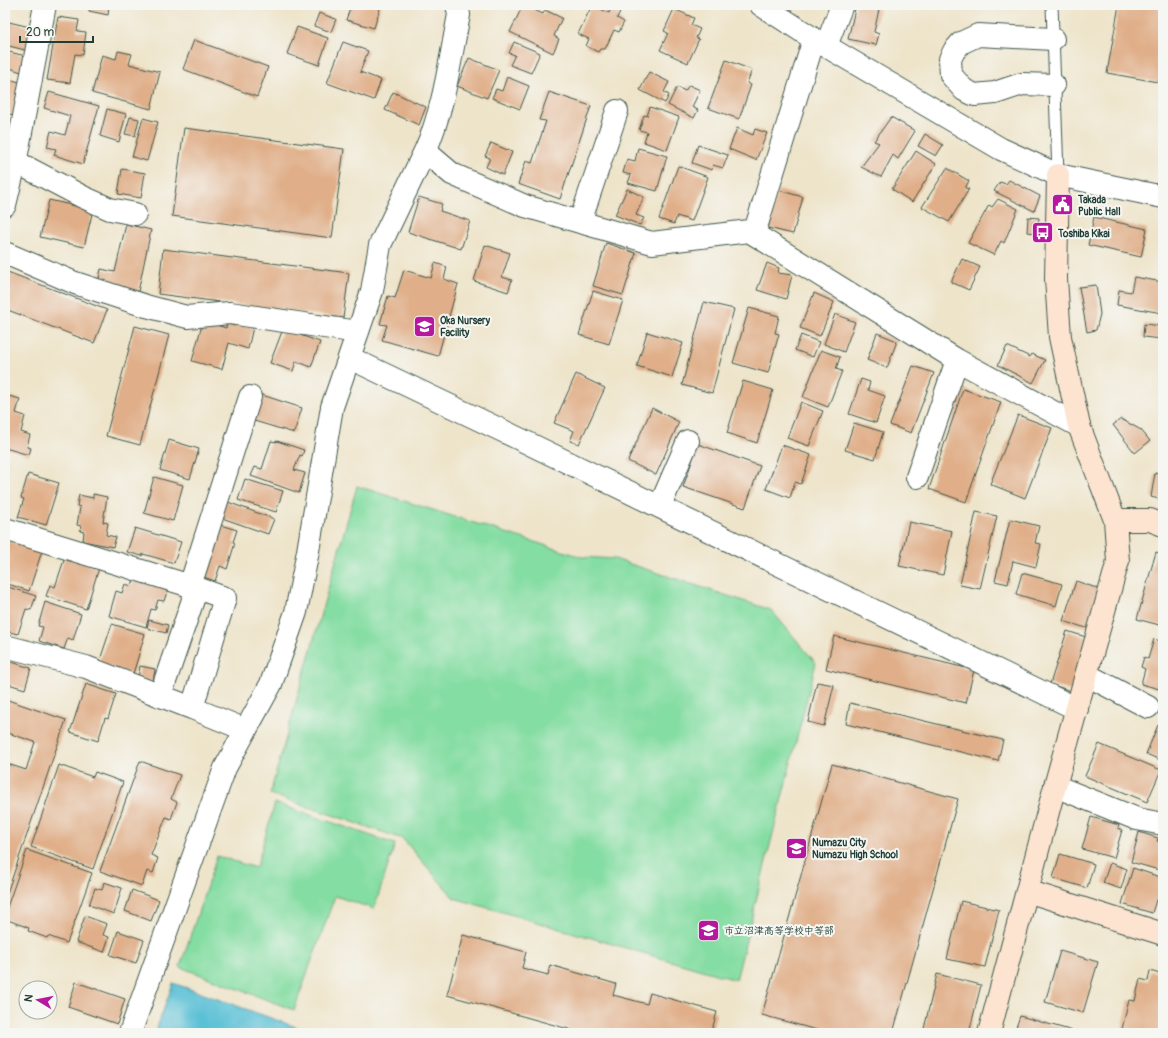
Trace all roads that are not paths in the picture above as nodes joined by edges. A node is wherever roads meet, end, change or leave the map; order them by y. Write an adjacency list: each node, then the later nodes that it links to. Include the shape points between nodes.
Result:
1 (45, 5): 11 (street)
2 (457, 5): 10 (street, via 459,15 445,84 432,135)
3 (761, 5): 7 (street)
4 (842, 5): 7 (street)
5 (1052, 5): 6 (lane)
6 (1053, 39): 8 (lane); 8 (street, via 978,35 962,44 950,59 952,75 964,90 975,95 995,93 1022,84)
7 (820, 43): 12 (street, via 1001,149); 17 (street)
8 (1054, 85): 12 (lane)
9 (617, 111): 16 (street)
10 (425, 151): 16 (street, via 452,174 525,206); 19 (street, via 380,245 372,291)
11 (16, 162): 14 (street); 15 (street, via 90,200)
12 (1058, 175): 13 (street); 23 (street, via 1056,279 1060,337)
13 (1163, 197)
14 (5, 205)
15 (134, 214)
16 (580, 222): 17 (street, via 652,243 749,231)
17 (754, 234): 21 (street)
18 (5, 253): 19 (street, via 74,283 187,317 230,313)
19 (358, 332): 20 (street)
20 (350, 358): 26 (street); 37 (street, via 332,407 296,612 271,684)
21 (958, 360): 23 (street); 25 (street)
22 (250, 397): 30 (street)
23 (1079, 426): 27 (street)
24 (688, 441): 26 (street)
25 (917, 477)
26 (660, 506): 36 (street)
27 (1115, 520): 28 (street, via 1150,520); 32 (street, via 1118,561)
28 (1163, 525)
29 (5, 529): 30 (street)
30 (193, 587): 33 (street); 35 (street, via 225,598)
31 (5, 646): 33 (street, via 86,668)
32 (1087, 675): 34 (street); 36 (street)
33 (160, 696): 35 (street)
34 (1148, 707)
35 (192, 708): 37 (street)
36 (1077, 709): 38 (street)
37 (246, 730): 42 (street, via 225,768)
38 (1055, 786): 39 (street, via 1137,819); 40 (street)
39 (1163, 824)
40 (1027, 891): 41 (street); 43 (street)
41 (1163, 934)
42 (130, 1033)
43 (989, 1033)

